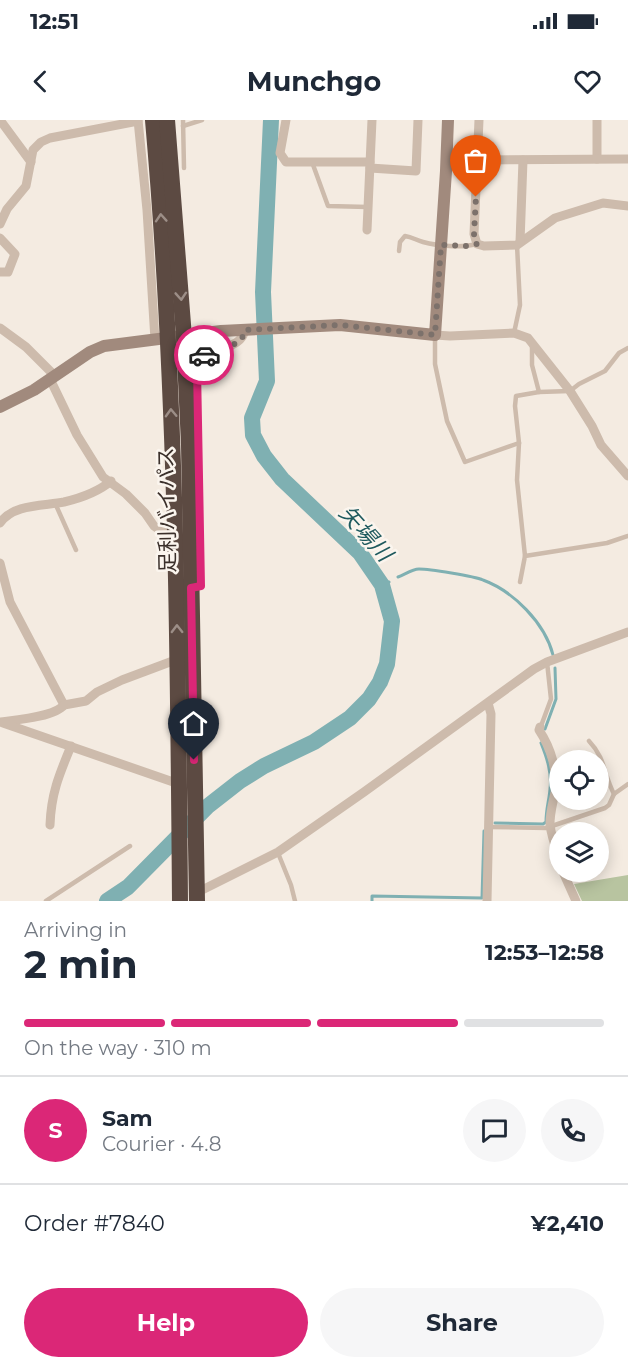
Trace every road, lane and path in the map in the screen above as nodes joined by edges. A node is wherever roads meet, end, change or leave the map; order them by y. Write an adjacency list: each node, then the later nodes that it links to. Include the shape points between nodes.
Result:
1 (0, 120): 15 (street)
2 (144, 120): 15 (street, via 50,138 33,150); 32 (street, via 147,210); 32 (highway, 足利バイパス, one-way to 2, via 157,166)
3 (202, 120): 10 (lane)
4 (286, 120): 16 (street, via 280,153 286,162)
5 (372, 120): 17 (street)
6 (418, 120): 17 (street, via 416,171)
7 (448, 120): 25 (street)
8 (479, 120): 13 (street)
9 (597, 120): 11 (street)
10 (176, 121): 32 (highway, 足利バイパス, one-way to 32, via 178,171)
11 (597, 159): 12 (street); 14 (street)
12 (628, 159)
13 (478, 160): 14 (street); 23 (street, via 474,234)
14 (523, 160): 24 (street)
15 (31, 162): 20 (street, via 26,186)
16 (312, 162): 17 (street); 19 (lane, via 328,207)
17 (370, 165): 19 (street)
18 (628, 206): 24 (street, via 603,203 555,218)
19 (368, 207): 21 (street)
20 (0, 224)
21 (367, 230)
22 (0, 238): 27 (street, via 15,254 8,272)
23 (477, 244): 24 (street); 25 (lane)
24 (519, 244): 30 (lane, via 520,305)
25 (441, 245): 26 (lane, via 405,236); 31 (street)
26 (399, 251)
27 (0, 272)
28 (0, 328): 36 (street, via 26,346)
29 (250, 329): 31 (street, via 340,325); 32 (street); 35 (street, via 238,342 214,349)
30 (514, 333): 31 (street); 33 (street)
31 (435, 335): 40 (lane, via 435,364 447,421 465,462)
32 (169, 339): 36 (street, via 98,348); 45 (highway, 足利バイパス, one-way to 32); 51 (highway, 足利バイパス, via 189,445)
33 (533, 342): 37 (lane, via 532,365); 38 (street)
34 (628, 348): 38 (lane, via 619,352 605,371)
35 (201, 358): 51 (lane, via 197,368 201,586)
36 (52, 378): 39 (street); 42 (street, via 77,435 103,477)
37 (539, 392): 38 (lane); 40 (lane, via 516,396)
38 (570, 392): 41 (street, via 601,446)
39 (0, 407)
40 (519, 443): 48 (lane, via 517,480)
41 (628, 476)
42 (111, 481): 43 (street, via 90,494); 45 (street, via 146,513 154,526)
43 (55, 503): 44 (street, via 12,512); 47 (lane)
44 (0, 523)
45 (175, 530): 55 (highway, 足利バイパス, one-way to 45)
46 (628, 536): 48 (lane)
47 (76, 550)
48 (525, 556): 50 (lane)
49 (0, 563): 52 (street)
50 (520, 582)
51 (191, 588): 74 (highway, 足利バイパス, via 196,842)
52 (10, 603): 53 (street); 58 (street)
53 (0, 605)
54 (628, 632): 56 (street)
55 (178, 659): 58 (street, via 122,680 86,701); 63 (highway, 足利バイパス)
56 (547, 662): 57 (street); 60 (lane, via 552,699)
57 (488, 703): 70 (street); 72 (street)
58 (64, 705): 59 (street, via 61,710 42,716)
59 (0, 722): 62 (street)
60 (540, 727): 66 (street, via 554,764)
61 (589, 741): 65 (lane, via 602,757)
62 (71, 746): 63 (street); 68 (street, via 50,802)
63 (179, 784): 74 (highway, 足利バイパス, via 180,854)
64 (628, 784): 65 (lane)
65 (614, 794): 67 (lane, via 605,808)
66 (550, 822)
67 (562, 822)
68 (50, 825)
69 (549, 826): 70 (lane)
70 (489, 827): 77 (street)
71 (130, 846): 75 (lane)
72 (278, 852): 74 (street); 76 (lane)
73 (567, 882): 78 (street)
74 (189, 899)
75 (46, 901)
76 (295, 901)
77 (487, 901)
78 (576, 901)

